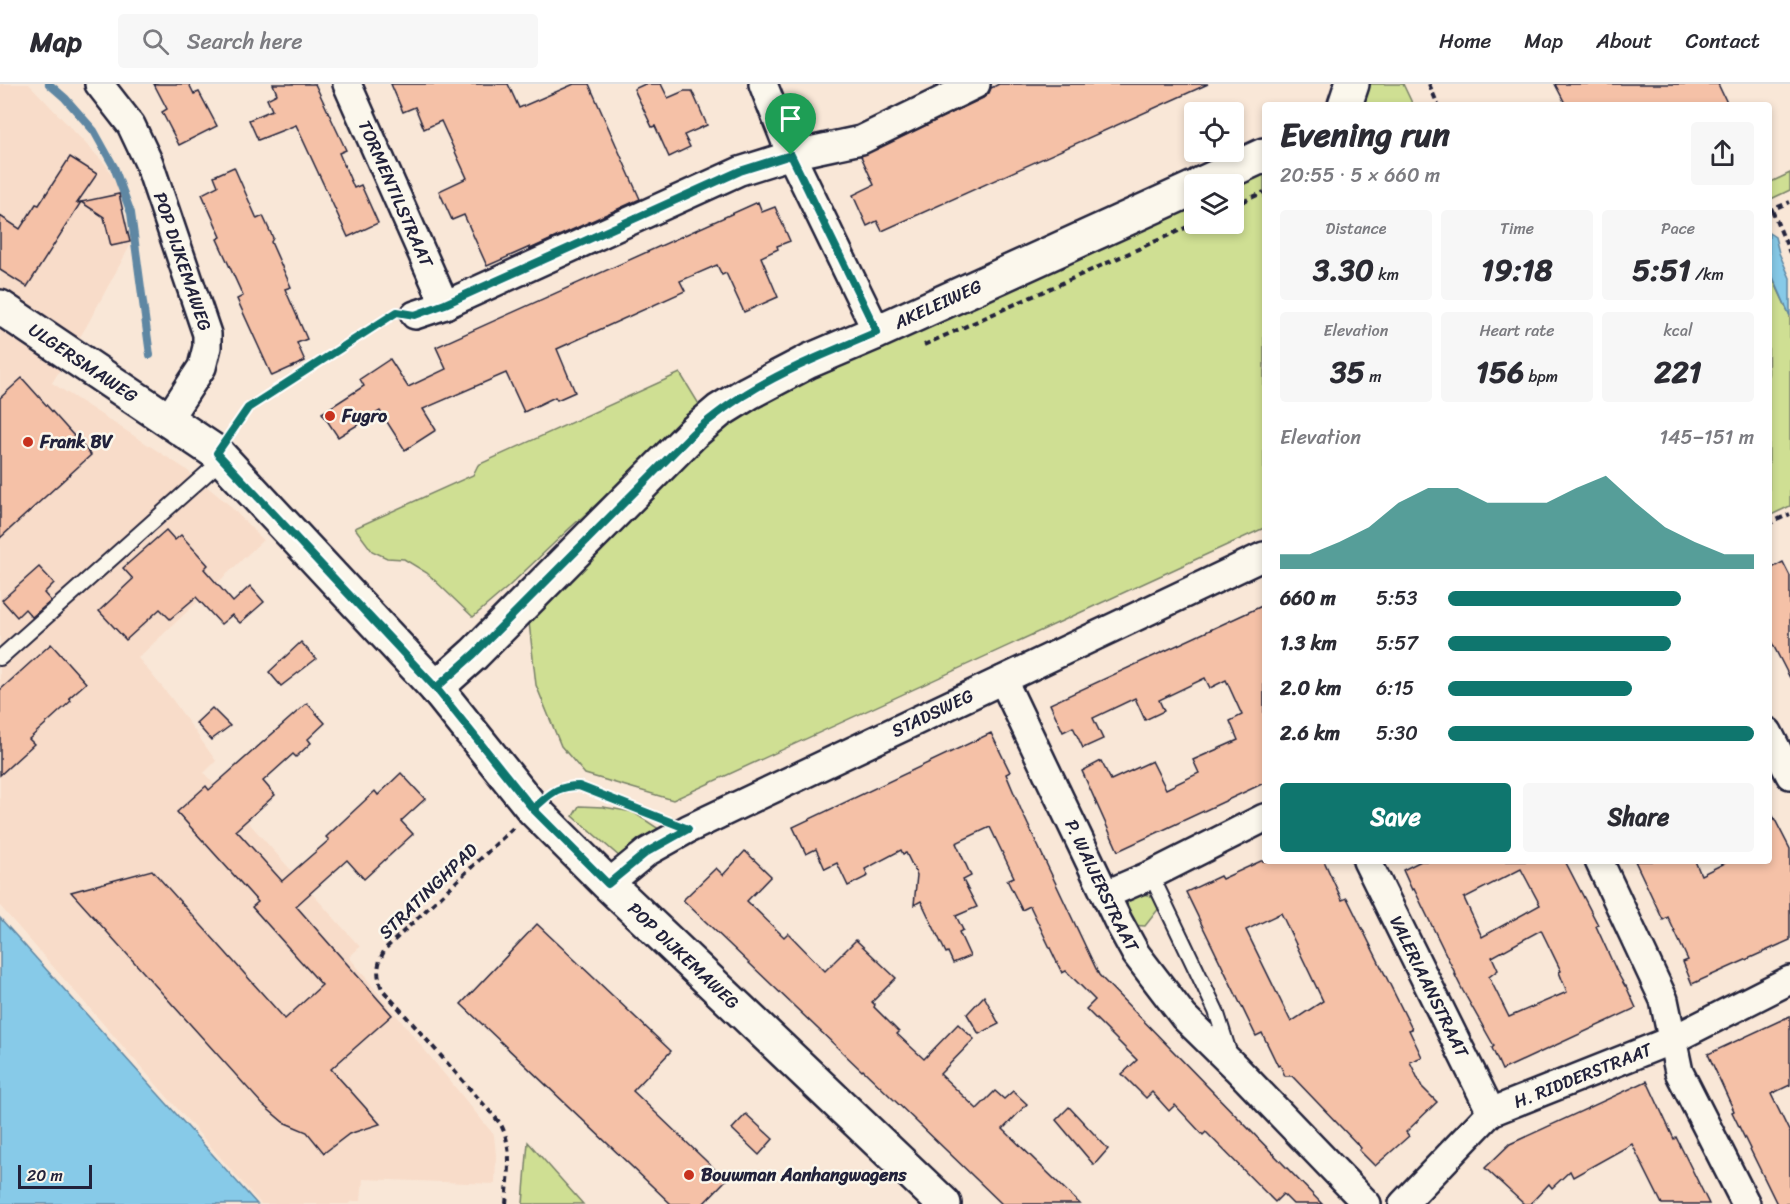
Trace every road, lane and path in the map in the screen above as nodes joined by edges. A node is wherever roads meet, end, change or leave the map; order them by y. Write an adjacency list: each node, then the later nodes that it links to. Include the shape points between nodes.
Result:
1 (99, 84): 23 (street, POP DIJKEMAWEG, via 131,125 149,163 207,333 202,367)
2 (347, 84): 19 (street, TORMENTILSTRAAT)
3 (763, 84): 9 (street)
4 (976, 84): 9 (street, via 861,140)
5 (1352, 84): 7 (street)
6 (1429, 84): 8 (path)
7 (1346, 102)
8 (1437, 102)
9 (791, 155): 19 (street, via 740,171); 22 (street)
10 (1262, 156): 11 (street)
11 (1223, 174)
12 (1184, 193): 22 (street, AKELEIWEG)
13 (1262, 193): 14 (path)
14 (1244, 201)
15 (1790, 202): 16 (path)
16 (1772, 210)
17 (1772, 215): 18 (path)
18 (1790, 253)
19 (445, 304): 21 (street)
20 (0, 307): 23 (street, ULGERSMAWEG)
21 (415, 315): 24 (path, via 397,312 248,408)
22 (877, 332): 30 (street, AKELEIWEG, via 792,369 719,411)
23 (168, 419): 24 (street, POP DIJKEMAWEG)
24 (220, 456): 28 (lane); 30 (street, POP DIJKEMAWEG)
25 (1790, 514): 26 (path)
26 (1772, 522)
27 (1262, 557): 29 (street, STADSWEG)
28 (0, 658)
29 (1003, 680): 35 (street, STADSWEG); 40 (street, P. WAIJERSTRAAT)
30 (436, 688): 33 (street, POP DIJKEMAWEG)
31 (1772, 740): 32 (street)
32 (1790, 775)
33 (533, 809): 35 (path, STRATINGHPAD, via 557,789 579,786); 39 (street, POP DIJKEMAWEG); 45 (path, STRATINGHPAD, via 386,948 378,968 382,989 500,1123 510,1152)
34 (1262, 819): 38 (street)
35 (688, 829): 39 (street, STADSWEG, via 647,852)
36 (1367, 864): 44 (street, VALERIAANSTRAAT)
37 (1600, 864): 42 (street, via 1664,1000)
38 (1151, 875): 40 (street); 43 (lane, P. WAIJERSTRAAT, via 1216,1011)
39 (608, 884): 46 (street, POP DIJKEMAWEG)
40 (1107, 894): 43 (street, P. WAIJERSTRAAT, via 1127,939 1158,984 1184,1017)
41 (1790, 981): 42 (street, H. RIDDERSTRAAT)
42 (1672, 1040): 44 (street, H. RIDDERSTRAAT); 49 (street, via 1679,1072)
43 (1236, 1068): 47 (street, P. WAIJERSTRAAT)
44 (1491, 1112): 48 (street, H. RIDDERSTRAAT)
45 (506, 1204)
46 (944, 1204)
47 (1366, 1204)
48 (1403, 1204)
49 (1746, 1204)

